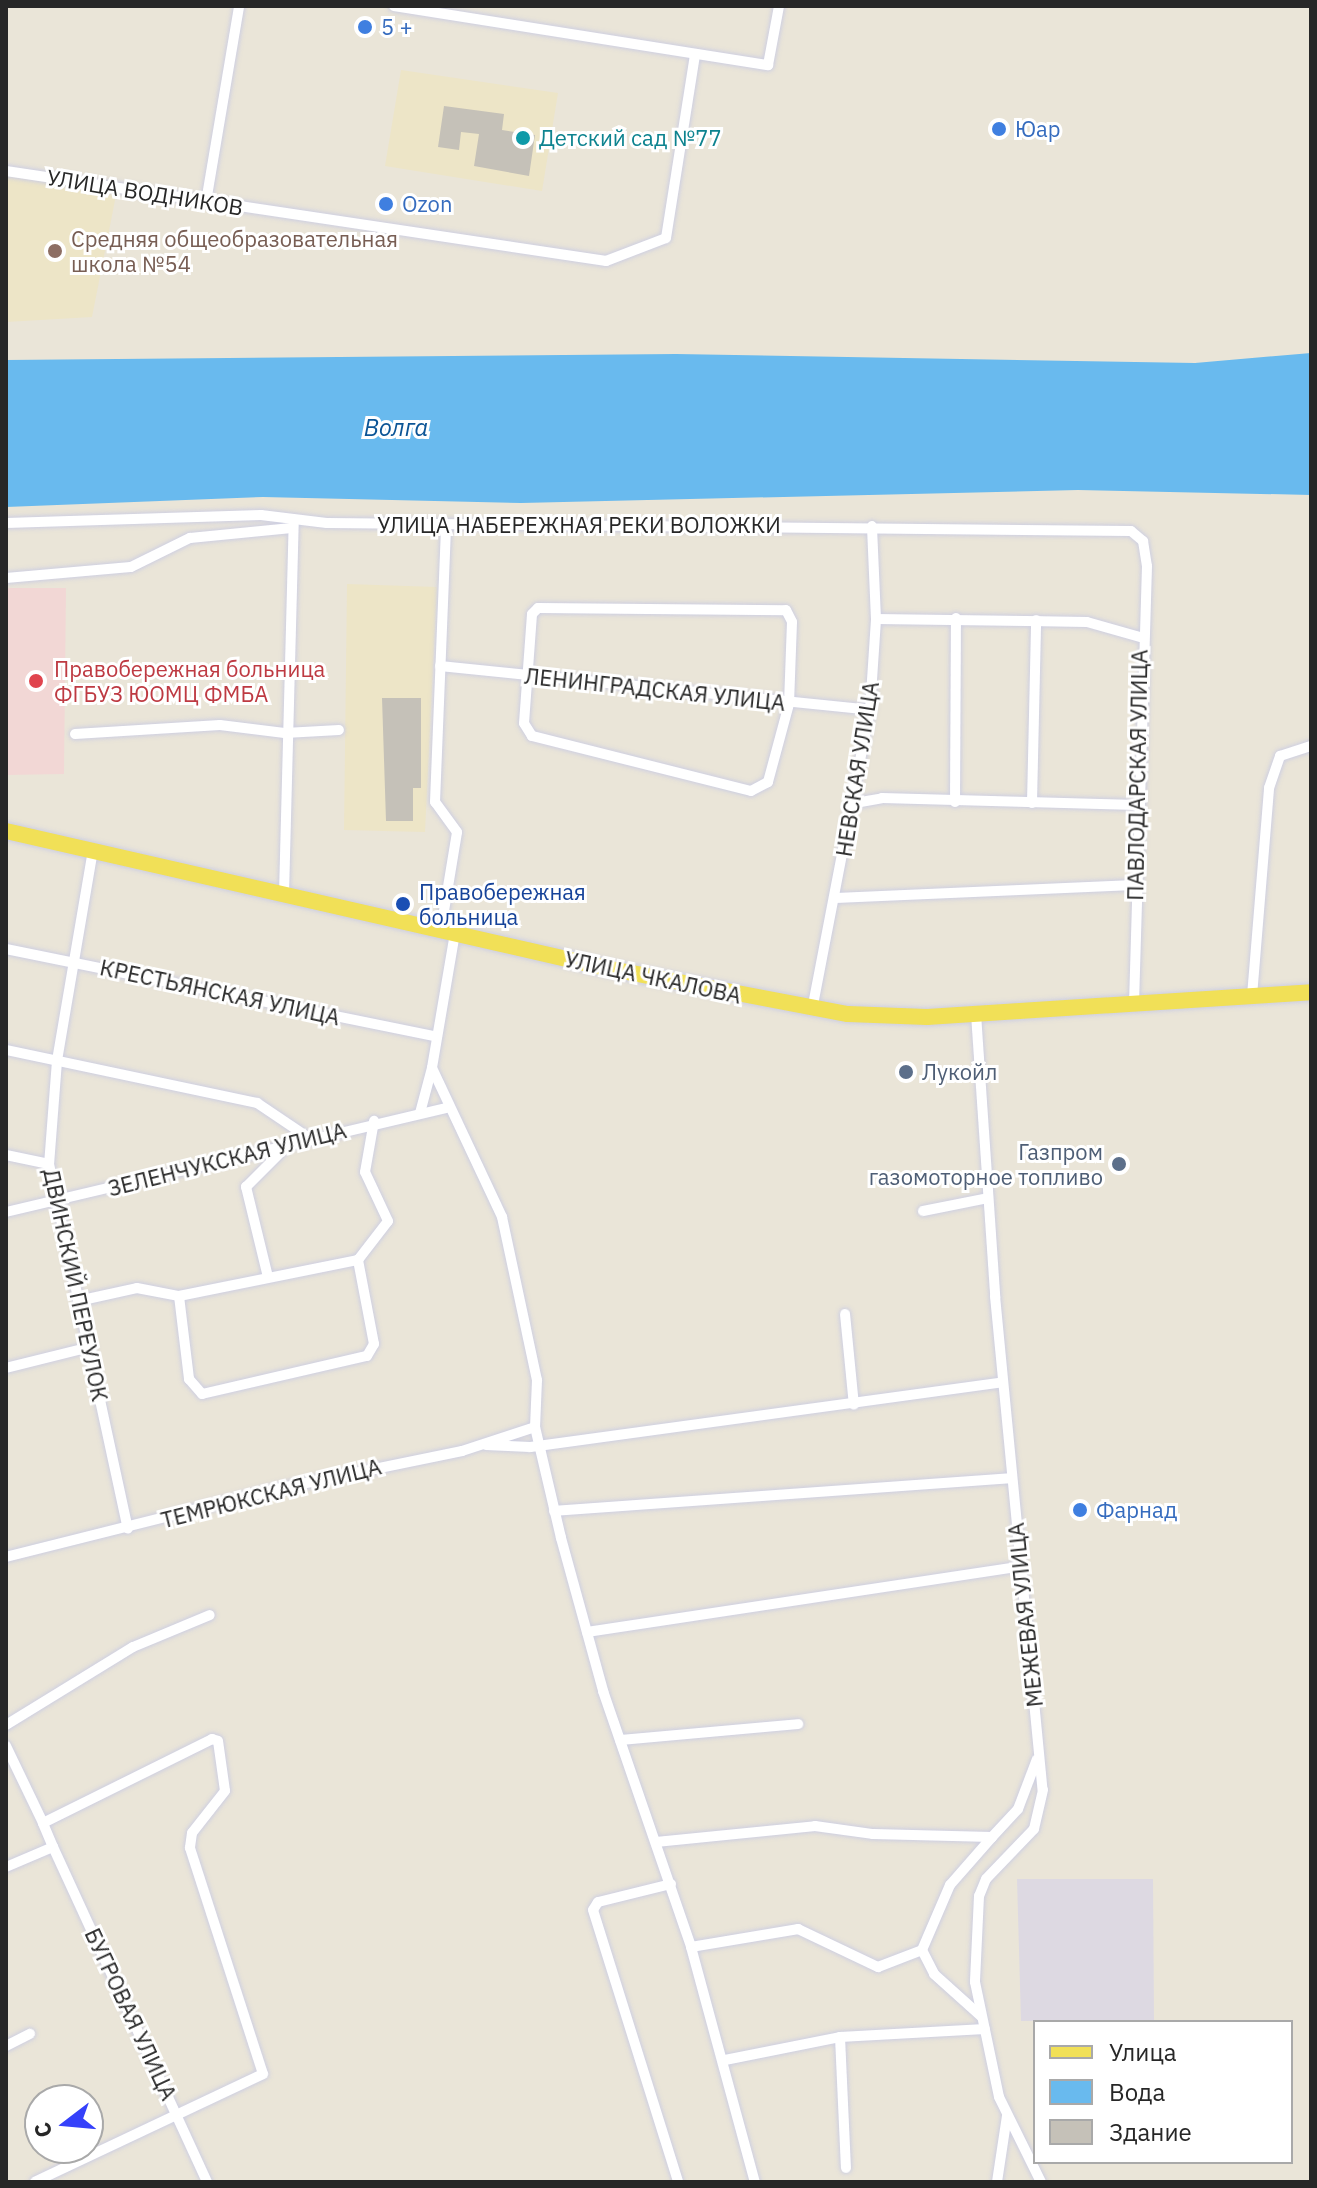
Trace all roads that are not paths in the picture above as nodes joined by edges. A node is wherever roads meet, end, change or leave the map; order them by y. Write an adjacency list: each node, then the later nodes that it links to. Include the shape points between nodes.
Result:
1 (239, 6): 6 (street)
2 (394, 6): 4 (street)
3 (779, 6): 4 (street, via 768,65)
4 (695, 54): 6 (street, УЛИЦА ВОДНИКОВ, via 666,238 606,261)
5 (6, 171): 6 (street, УЛИЦА ВОДНИКОВ)
6 (206, 202)
7 (6, 523): 8 (street, УЛИЦА НАБЕРЕЖНАЯ РЕКИ ВОЛОЖКИ, via 261,515)
8 (293, 525): 9 (street, УЛИЦА НАБЕРЕЖНАЯ РЕКИ ВОЛОЖКИ); 12 (street, via 190,538 131,567); 22 (street)
9 (446, 525): 10 (street, УЛИЦА НАБЕРЕЖНАЯ РЕКИ ВОЛОЖКИ); 17 (street)
10 (872, 526): 11 (street, УЛИЦА НАБЕРЕЖНАЯ РЕКИ ВОЛОЖКИ, via 1103,527 1131,531); 14 (street, НЕВСКАЯ УЛИЦА)
11 (1145, 547): 16 (street, ПАВЛОДАРСКАЯ УЛИЦА)
12 (6, 578)
13 (956, 618): 14 (street); 15 (street); 25 (street)
14 (876, 619): 20 (street, НЕВСКАЯ УЛИЦА)
15 (1036, 620): 16 (street, via 1087,622); 27 (street)
16 (1140, 637): 28 (street, ПАВЛОДАРСКАЯ УЛИЦА)
17 (440, 666): 18 (street, ЛЕНИНГРАДСКАЯ УЛИЦА); 34 (street, via 435,802 457,832)
18 (528, 675): 19 (street, ЛЕНИНГРАДСКАЯ УЛИЦА); 19 (street, via 524,723 532,736 751,791 772,776); 19 (street, via 532,614 538,608 782,609 792,622)
19 (789, 704): 20 (street, ЛЕНИНГРАДСКАЯ УЛИЦА)
20 (870, 710): 26 (street, НЕВСКАЯ УЛИЦА)
21 (339, 730): 22 (street)
22 (285, 733): 23 (street, via 220,725); 32 (street)
23 (75, 734)
24 (1311, 746): 38 (street, via 1280,756 1269,788)
25 (955, 802): 26 (street, via 882,798); 27 (street)
26 (855, 803): 33 (street, НЕВСКАЯ УЛИЦА)
27 (1032, 803): 28 (street)
28 (1137, 805): 31 (street, ПАВЛОДАРСКАЯ УЛИЦА)
29 (6, 831): 30 (main road, УЛИЦА ЧКАЛОВА)
30 (93, 850): 32 (main road, УЛИЦА ЧКАЛОВА); 36 (street, ДВИНСКИЙ ПЕРЕУЛОК)
31 (1135, 885): 33 (street); 39 (street, ПАВЛОДАРСКАЯ УЛИЦА)
32 (284, 894): 34 (main road, УЛИЦА ЧКАЛОВА)
33 (835, 898): 40 (street, НЕВСКАЯ УЛИЦА)
34 (448, 931): 40 (main road, УЛИЦА ЧКАЛОВА); 42 (street)
35 (6, 949): 36 (street, КРЕСТЬЯНСКАЯ УЛИЦА)
36 (75, 962): 42 (street, КРЕСТЬЯНСКАЯ УЛИЦА); 44 (street, ДВИНСКИЙ ПЕРЕУЛОК)
37 (1311, 992): 38 (main road, УЛИЦА ЧКАЛОВА)
38 (1252, 996): 39 (main road, УЛИЦА ЧКАЛОВА)
39 (1134, 1004): 41 (main road, УЛИЦА ЧКАЛОВА)
40 (812, 1010): 41 (main road, УЛИЦА ЧКАЛОВА, via 895,1017)
41 (976, 1014): 53 (street, МЕЖЕВАЯ УЛИЦА)
42 (434, 1036): 45 (street)
43 (6, 1050): 44 (street)
44 (57, 1061): 49 (street, via 257,1103); 52 (street, ДВИНСКИЙ ПЕРЕУЛОК)
45 (432, 1068): 46 (street); 47 (street)
46 (449, 1107): 47 (street, ЗЕЛЕНЧУКСКАЯ УЛИЦА); 66 (street, via 502,1217 537,1380)
47 (420, 1113): 48 (street, ЗЕЛЕНЧУКСКАЯ УЛИЦА)
48 (374, 1121): 49 (street, ЗЕЛЕНЧУКСКАЯ УЛИЦА); 57 (street, via 365,1172 388,1221)
49 (312, 1140): 50 (street, ЗЕЛЕНЧУКСКАЯ УЛИЦА)
50 (287, 1146): 54 (street, ЗЕЛЕНЧУКСКАЯ УЛИЦА); 58 (street, via 246,1187)
51 (6, 1155): 52 (street)
52 (49, 1164): 54 (street, ДВИНСКИЙ ПЕРЕУЛОК)
53 (988, 1198): 55 (street); 64 (street, МЕЖЕВАЯ УЛИЦА)
54 (56, 1201): 56 (street, ЗЕЛЕНЧУКСКАЯ УЛИЦА); 60 (street, ДВИНСКИЙ ПЕРЕУЛОК)
55 (923, 1211)
56 (6, 1212)
57 (358, 1260): 58 (street); 59 (street, via 371,1352 202,1394 189,1379)
58 (268, 1277): 59 (street)
59 (179, 1296): 60 (street, via 137,1288)
60 (78, 1301): 62 (street, ДВИНСКИЙ ПЕРЕУЛОК)
61 (845, 1314): 65 (street)
62 (90, 1347): 63 (street); 71 (street, ДВИНСКИЙ ПЕРЕУЛОК)
63 (6, 1368)
64 (1003, 1382): 65 (street); 69 (street, МЕЖЕВАЯ УЛИЦА)
65 (854, 1405): 68 (street)
66 (535, 1427): 67 (street, ТЕМРЮКСКАЯ УЛИЦА); 68 (street)
67 (480, 1445): 68 (street); 71 (street, ТЕМРЮКСКАЯ УЛИЦА)
68 (542, 1446): 70 (street)
69 (1012, 1478): 70 (street); 73 (street, МЕЖЕВАЯ УЛИЦА)
70 (554, 1511): 75 (street)
71 (128, 1529): 72 (street, ТЕМРЮКСКАЯ УЛИЦА)
72 (6, 1557)
73 (1021, 1566): 75 (street); 80 (street, МЕЖЕВАЯ УЛИЦА)
74 (210, 1615): 77 (street, via 133,1647)
75 (587, 1632): 78 (street)
76 (798, 1724): 78 (street)
77 (6, 1725)
78 (620, 1740): 83 (street)
79 (6, 1746): 81 (street)
80 (1039, 1753): 82 (street, via 1018,1809); 89 (street, МЕЖЕВАЯ УЛИЦА, via 1043,1790 1034,1829 986,1879 979,1896 973,1934)
81 (43, 1823): 84 (street, БУГРОВАЯ УЛИЦА); 96 (street, via 216,1739 225,1791 192,1833 190,1848 264,2069 257,2081)
82 (992, 1837): 83 (street, via 873,1834 815,1826); 88 (street, via 950,1885)
83 (656, 1842): 86 (street)
84 (53, 1847): 85 (street); 96 (street, БУГРОВАЯ УЛИЦА)
85 (6, 1867)
86 (671, 1884): 87 (street); 100 (street, via 598,1902 593,1910)
87 (691, 1947): 88 (street, via 798,1929 878,1967); 94 (street)
88 (922, 1950): 89 (street, via 934,1974)
89 (982, 2017): 90 (street, МЕЖЕВАЯ УЛИЦА)
90 (985, 2029): 92 (street); 95 (street, МЕЖЕВАЯ УЛИЦА)
91 (30, 2034): 93 (street)
92 (840, 2037): 94 (street); 97 (street)
93 (6, 2046)
94 (725, 2060): 101 (street)
95 (1007, 2114): 102 (street); 103 (street, МЕЖЕВАЯ УЛИЦА)
96 (178, 2115): 98 (street); 99 (street, БУГРОВАЯ УЛИЦА)
97 (846, 2168)
98 (35, 2182)
99 (207, 2182)
100 (678, 2182)
101 (755, 2182)
102 (997, 2182)
103 (1041, 2182)

